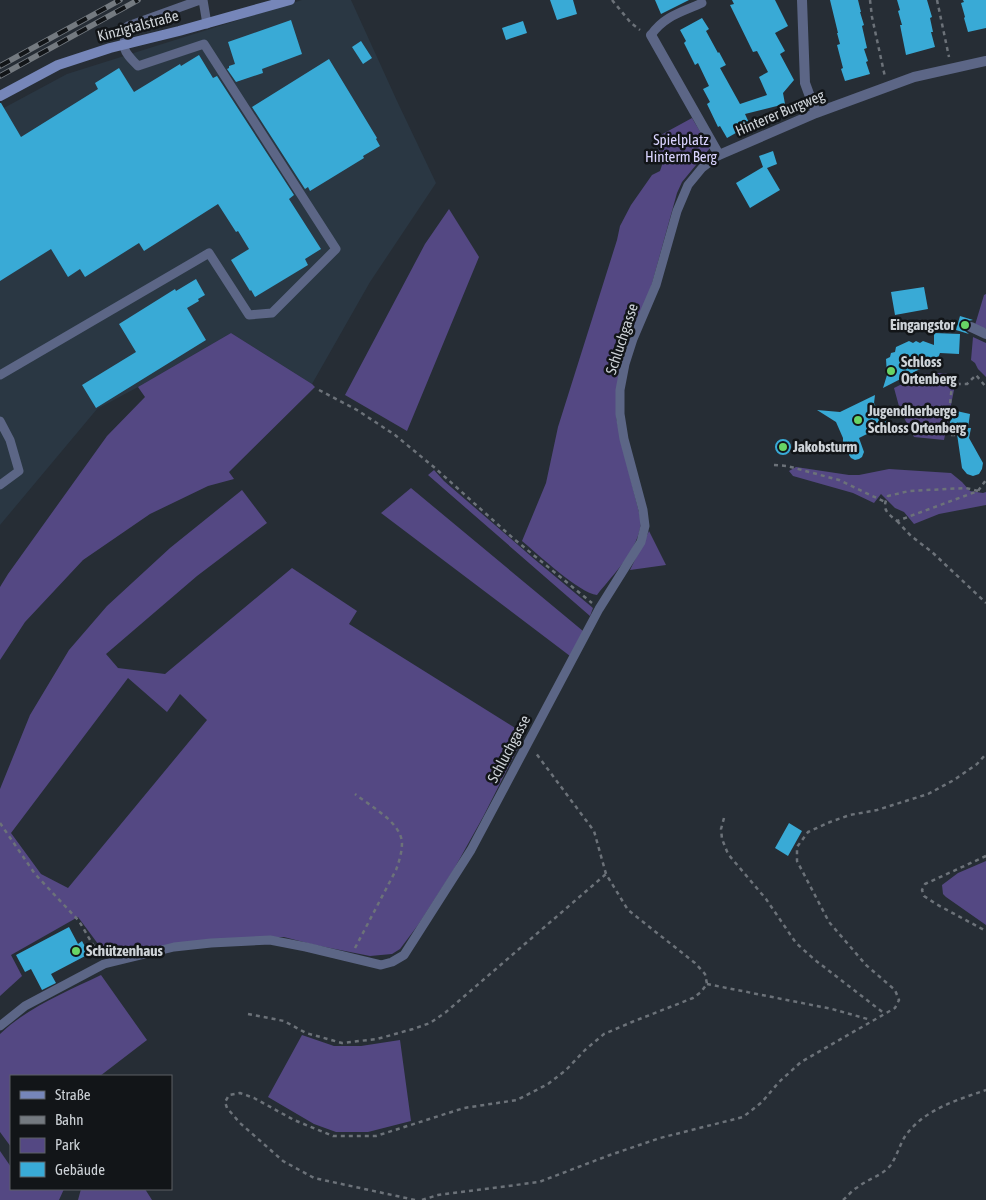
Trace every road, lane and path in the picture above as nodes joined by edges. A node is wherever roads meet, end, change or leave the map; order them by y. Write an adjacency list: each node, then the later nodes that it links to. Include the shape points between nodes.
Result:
1 (202, 0): 8 (lane); 10 (lane, via 128,26)
2 (290, 0): 8 (main road, Kinzigtalstraße)
3 (612, 0): 9 (path, via 631,23)
4 (802, 0): 15 (street, via 805,83)
5 (870, 0): 13 (path)
6 (937, 0): 12 (path)
7 (702, 4): 9 (lane, via 668,18)
8 (207, 24): 10 (main road, Kinzigtalstraße)
9 (651, 35): 16 (street)
10 (123, 45): 14 (main road, Kinzigtalstraße, via 58,65); 19 (lane, via 127,55 138,66 204,44 336,249 272,312 249,316 209,253)
11 (986, 61): 12 (street, Hinterer Burgweg)
12 (952, 69): 13 (street, Hinterer Burgweg)
13 (887, 87): 15 (street, Hinterer Burgweg)
14 (0, 96)
15 (816, 113): 16 (street, Hinterer Burgweg)
16 (719, 155): 31 (lane, Schluchgasse, via 688,185 677,211 656,285 624,364 620,414 645,526 641,542)
17 (971, 327): 18 (street)
18 (986, 334)
19 (0, 374)
20 (986, 387): 23 (path, via 976,375 967,384 952,384 947,435 959,436)
21 (319, 390): 31 (path, via 395,435)
22 (0, 421): 26 (lane, via 19,470)
23 (959, 431)
24 (774, 465): 28 (path, via 838,480)
25 (986, 480): 27 (path)
26 (0, 485)
27 (978, 491): 28 (path, via 966,488 908,490 888,496); 29 (path)
28 (885, 502): 29 (path, via 884,508)
29 (897, 521): 30 (path)
30 (986, 603)
31 (599, 609): 32 (lane, Schluchgasse)
32 (528, 743): 38 (path, via 594,831); 40 (lane, Schluchgasse, via 471,850 404,955 381,965)
33 (986, 754): 44 (path, via 954,780 928,794 830,822 808,832 797,847 797,861 829,922 866,965 895,990 899,1000 895,1008)
34 (355, 794): 40 (path, via 389,819 399,831 402,843 396,870)
35 (724, 818): 44 (path, via 722,839 728,854 766,899 796,944)
36 (0, 823): 41 (path, via 35,874 79,921)
37 (986, 856): 39 (path, via 936,878 925,884 922,890 924,896 936,904)
38 (606, 874): 42 (path, via 628,910 695,963 705,974); 43 (path, via 430,1023 377,1039 342,1043 306,1033 284,1021)
39 (986, 931)
40 (348, 957): 41 (lane, Schluchgasse, via 270,940 174,947)
41 (104, 964): 46 (lane, Schluchgasse, via 25,1006)
42 (707, 984): 45 (path); 48 (path, via 693,998 604,1034 548,1084 517,1100 464,1108 376,1136 333,1136 254,1098 240,1093 228,1095 227,1108 283,1161 314,1178)
43 (248, 1014)
44 (884, 1014): 45 (path)
45 (873, 1020): 49 (path, via 801,1062 743,1117 660,1138 539,1182 438,1195)
46 (0, 1026)
47 (986, 1090): 50 (path, via 924,1117 904,1138 891,1164)
48 (415, 1200)
49 (422, 1200)
50 (843, 1200)

